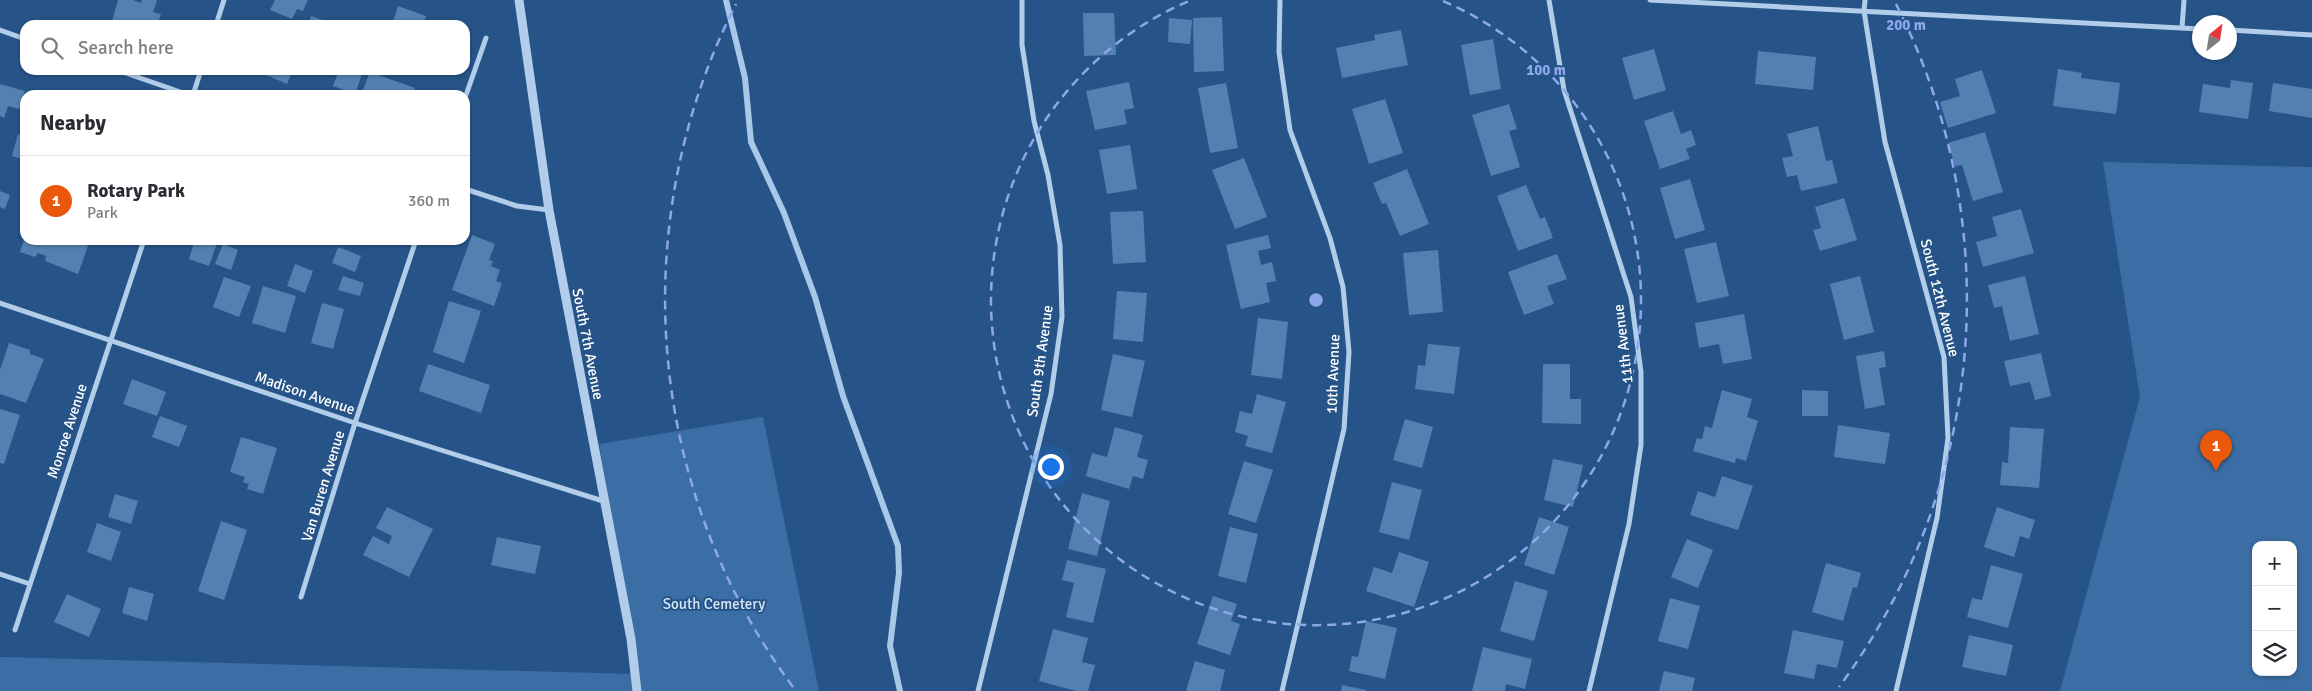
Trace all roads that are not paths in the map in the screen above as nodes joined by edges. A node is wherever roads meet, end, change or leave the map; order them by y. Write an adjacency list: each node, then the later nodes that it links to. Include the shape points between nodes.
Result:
1 (224, 0): 10 (street)
2 (519, 0): 24 (street, South 7th Avenue)
3 (1022, 0): 36 (street, South 9th Avenue, via 1022,45 1034,122 1048,175 1060,246 1062,317 1050,394)
4 (1280, 0): 37 (street, 10th Avenue, via 1279,52 1290,130 1330,238 1343,287 1349,352 1344,428)
5 (1549, 0): 38 (street, 11th Avenue, via 1564,90 1631,297 1641,372 1641,445 1629,524)
6 (1650, 0): 9 (street)
7 (1865, 0): 9 (street, South 12th Avenue)
8 (2184, 0): 11 (street)
9 (1864, 11): 11 (street); 39 (street, South 12th Avenue, via 1885,142 1944,357 1948,438 1937,518)
10 (218, 20)
11 (2182, 28): 12 (street)
12 (2192, 28)
13 (0, 30): 16 (street)
14 (2237, 30): 15 (street)
15 (2312, 35)
16 (20, 37)
17 (486, 38): 22 (street)
18 (131, 75): 20 (street)
19 (199, 75): 21 (street)
20 (176, 90)
21 (193, 90)
22 (468, 90)
23 (470, 191): 24 (street, via 517,206)
24 (549, 210): 30 (street, South 7th Avenue)
25 (142, 245): 28 (street, Monroe Avenue)
26 (414, 245): 29 (street, Van Buren Avenue)
27 (0, 303): 28 (street, Madison Avenue)
28 (111, 340): 29 (street, Madison Avenue); 32 (street, Monroe Avenue)
29 (355, 423): 30 (street, Madison Avenue); 33 (street, Van Buren Avenue)
30 (603, 501): 35 (street, South 7th Avenue, via 631,639)
31 (0, 574): 32 (street)
32 (30, 584): 34 (street, Monroe Avenue)
33 (301, 597)
34 (14, 630)
35 (637, 691)
36 (978, 691)
37 (1282, 691)
38 (1589, 691)
39 (1896, 691)

